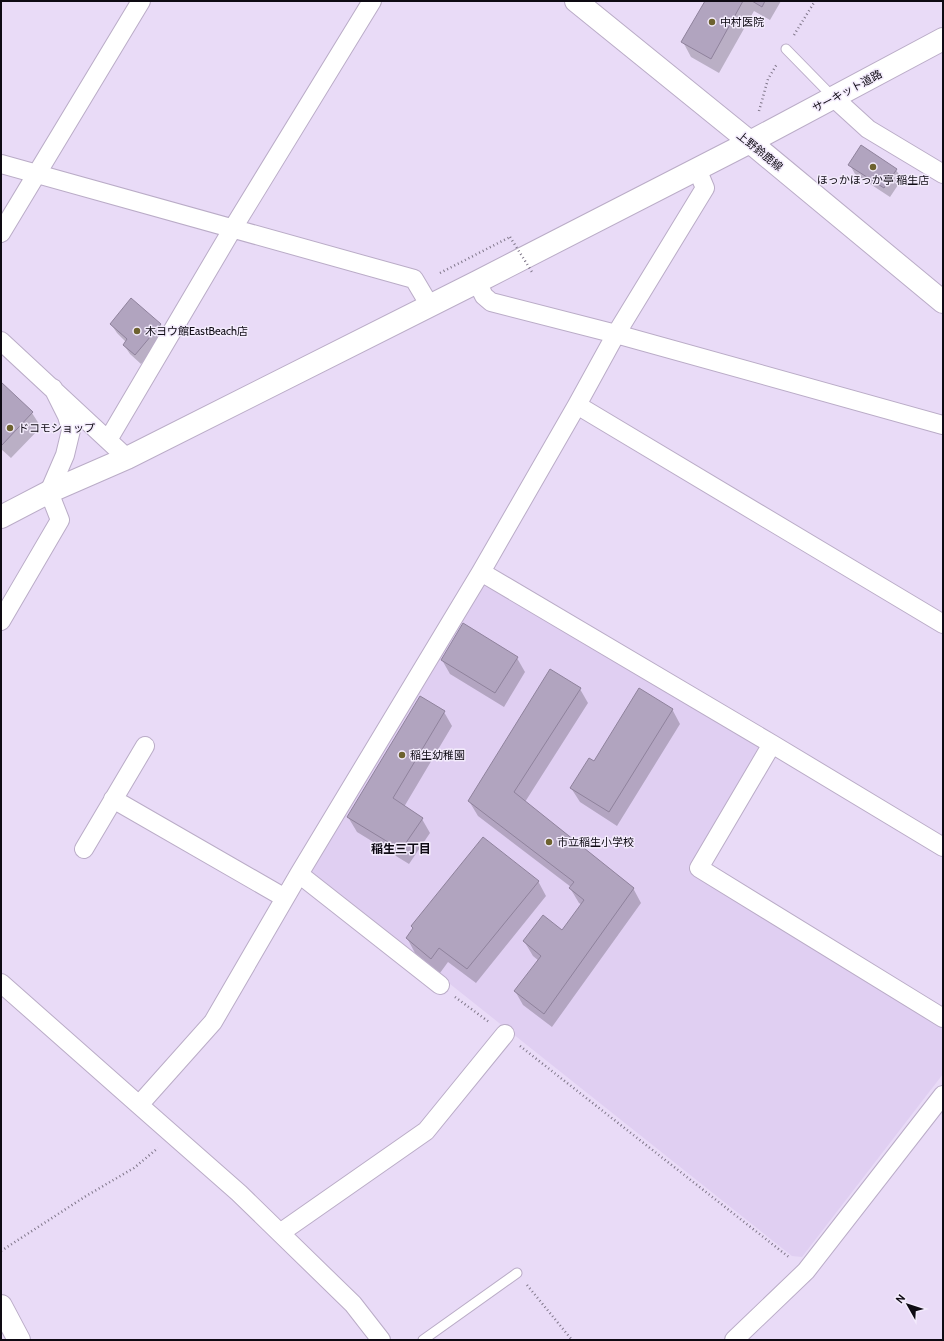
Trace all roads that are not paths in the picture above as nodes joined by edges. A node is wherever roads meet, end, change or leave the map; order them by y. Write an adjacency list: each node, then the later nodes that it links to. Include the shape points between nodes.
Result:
1 (141, 1): 10 (street)
2 (372, 1): 12 (street)
3 (576, 1): 7 (street, 上野鈴鹿線)
4 (943, 39): 6 (street, サーキット道路)
5 (786, 49): 6 (lane)
6 (834, 98): 7 (street, サーキット道路); 11 (street, via 868,129)
7 (750, 142): 9 (street, サーキット道路); 15 (street, 上野鈴鹿線)
8 (1, 164): 10 (street)
9 (697, 170): 14 (street, サーキット道路); 17 (street, via 704,188)
10 (36, 174): 12 (street); 13 (street)
11 (943, 174)
12 (233, 228): 16 (street, via 414,278); 22 (street)
13 (1, 233)
14 (477, 282): 16 (street, サーキット道路); 17 (street, via 484,296 491,302)
15 (943, 302)
16 (430, 306): 23 (street, サーキット道路)
17 (616, 334): 20 (street); 21 (street)
18 (1, 341): 19 (street)
19 (53, 388): 22 (street); 24 (street, via 71,430)
20 (577, 405): 26 (street); 28 (street)
21 (943, 425)
22 (108, 440): 23 (street)
23 (127, 458): 24 (street, サーキット道路)
24 (50, 492): 25 (street, サーキット道路); 27 (street, via 60,520)
25 (1, 516)
26 (481, 572): 29 (street); 34 (street)
27 (1, 621)
28 (943, 624)
29 (772, 744): 32 (street); 38 (street, via 700,868)
30 (146, 746): 31 (street)
31 (113, 799): 33 (street); 35 (street)
32 (943, 848)
33 (84, 849)
34 (299, 874): 35 (street); 37 (street)
35 (285, 898): 41 (street, via 213,1022)
36 (1, 983): 41 (street)
37 (440, 985)
38 (943, 1018)
39 (505, 1034): 42 (street, via 426,1131)
40 (943, 1095): 48 (street, via 806,1271)
41 (138, 1105): 42 (street, via 239,1193)
42 (280, 1233): 46 (street, via 353,1304)
43 (517, 1273): 47 (lane)
44 (1, 1306): 45 (street)
45 (19, 1340)
46 (381, 1340)
47 (423, 1340)
48 (734, 1340)

